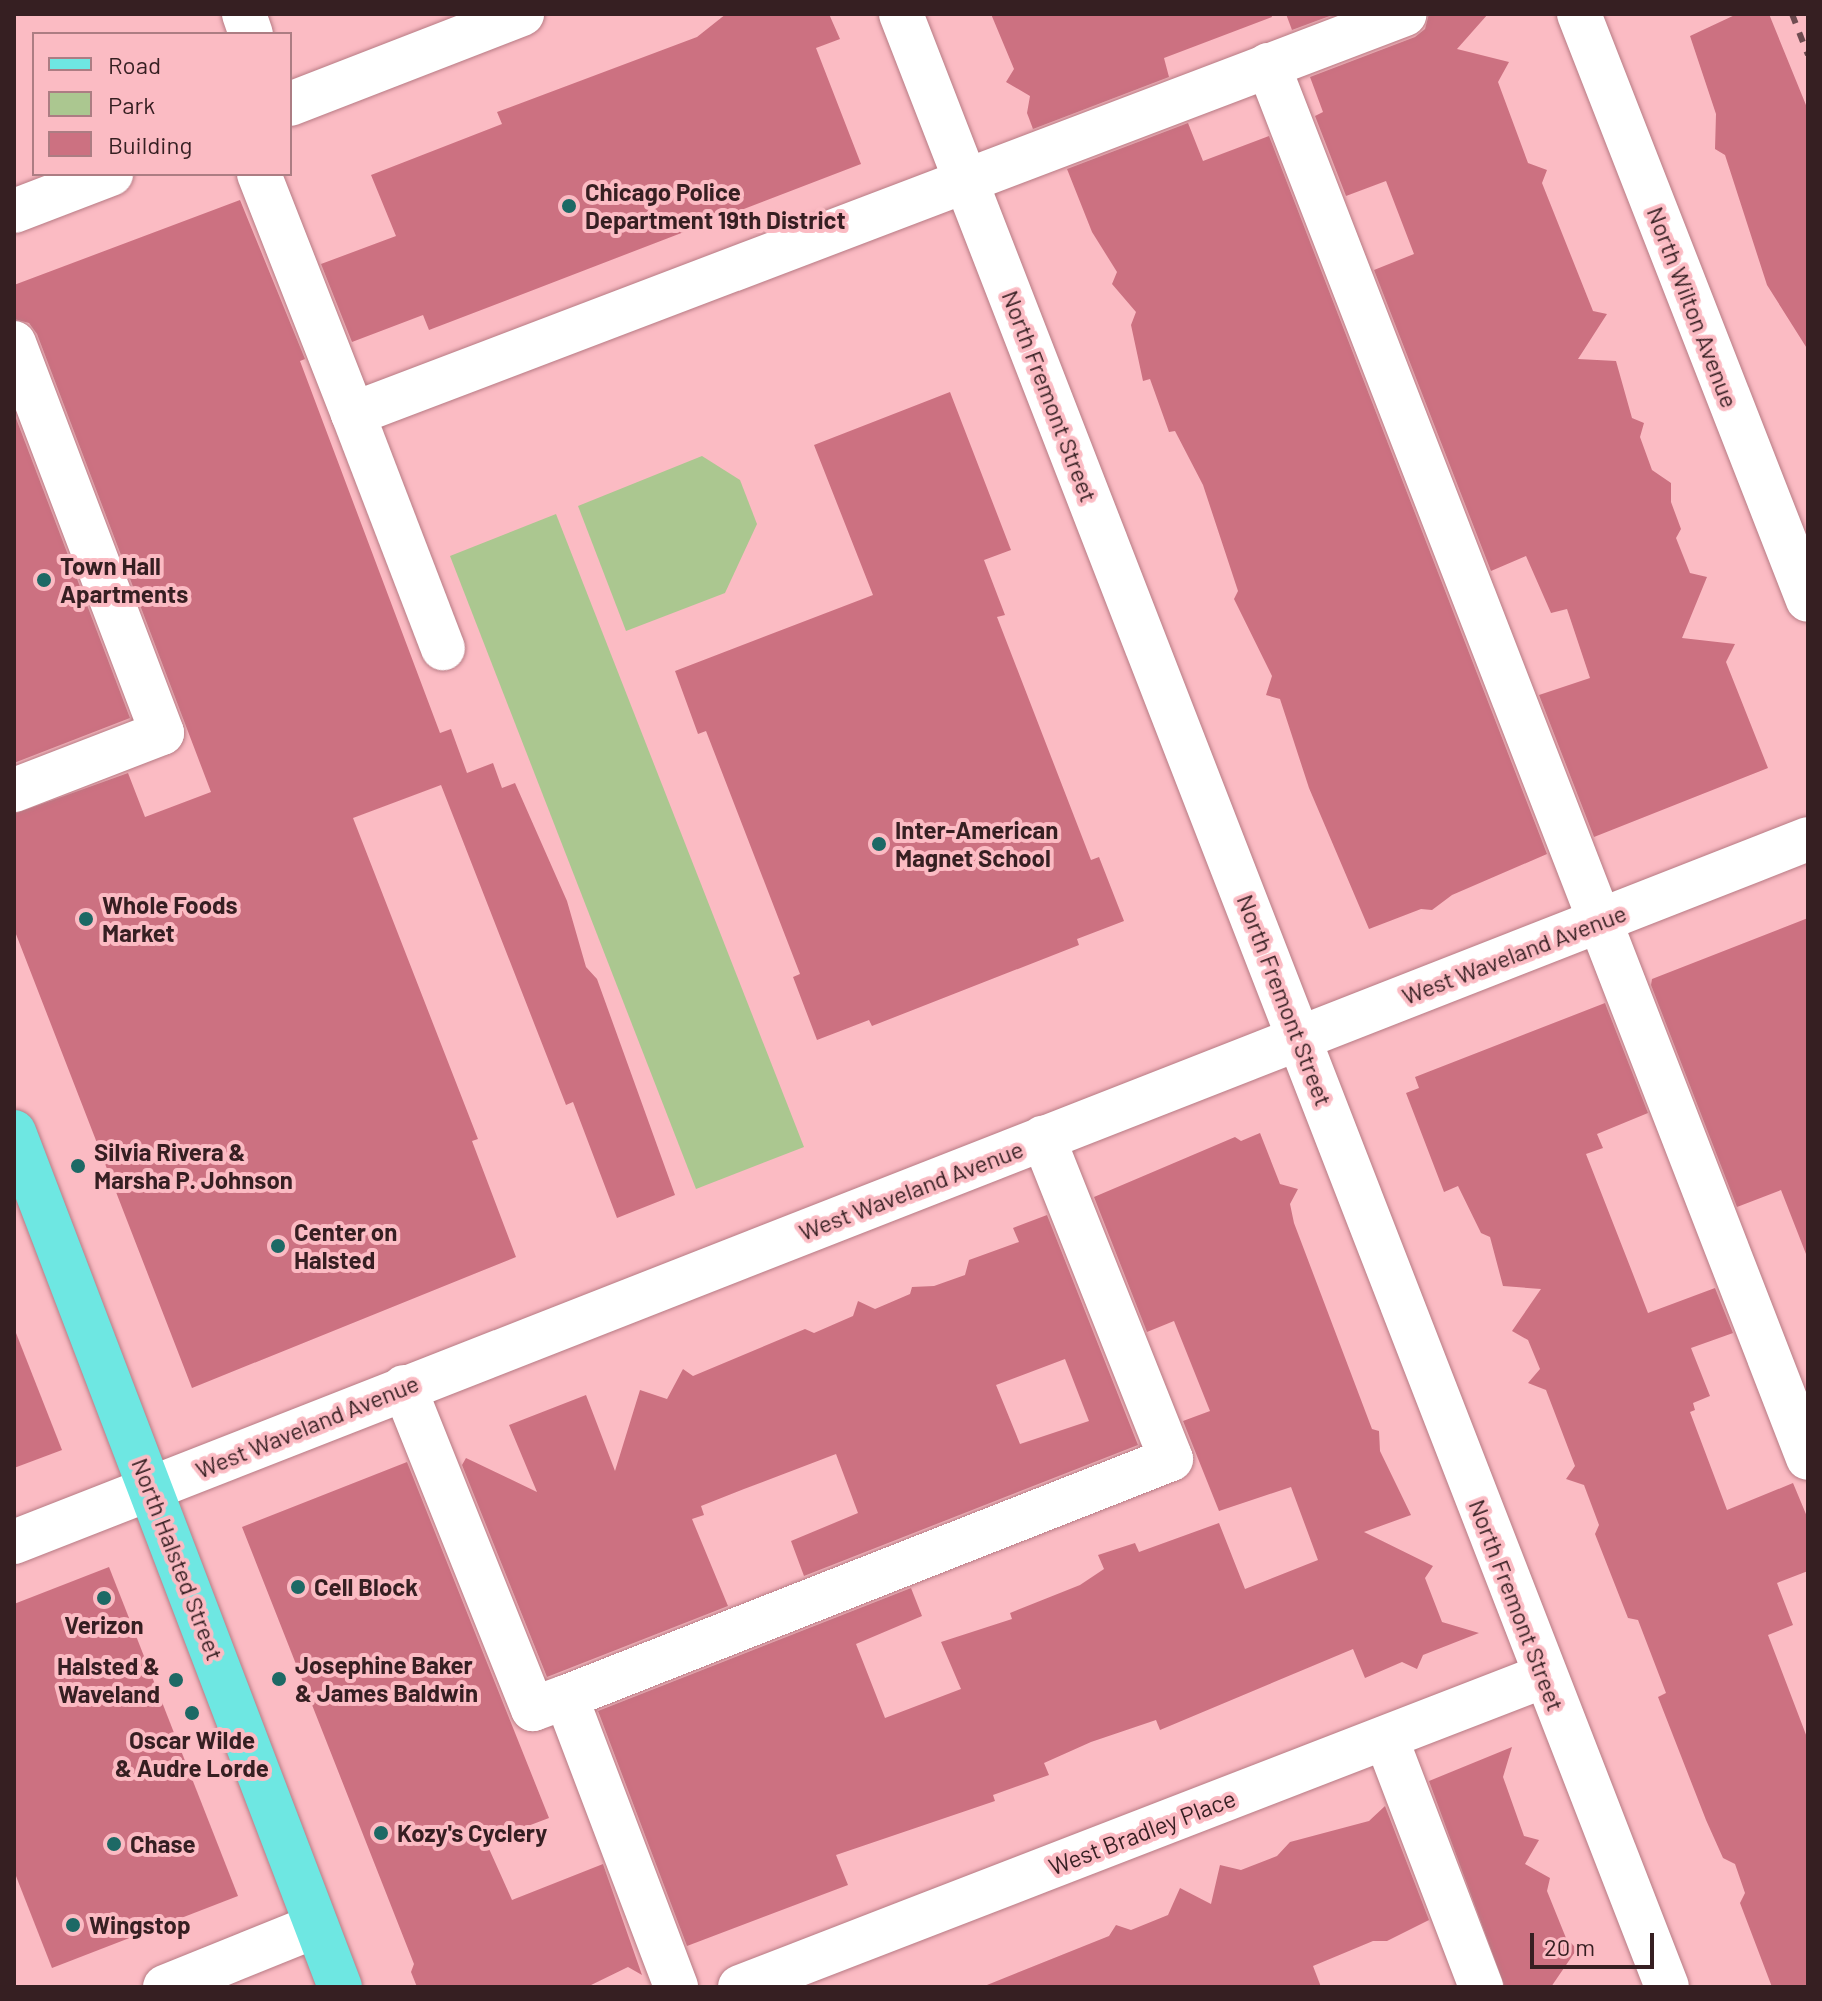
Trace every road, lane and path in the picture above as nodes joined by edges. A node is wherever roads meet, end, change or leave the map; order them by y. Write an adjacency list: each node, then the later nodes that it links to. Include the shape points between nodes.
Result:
1 (522, 14): 6 (street)
2 (901, 14): 9 (street, North Fremont Street)
3 (1405, 14): 5 (street)
4 (1579, 14): 13 (street, North Wilton Avenue)
5 (1268, 65): 9 (street); 17 (street)
6 (292, 103)
7 (106, 176): 10 (street)
8 (260, 176): 12 (street)
9 (965, 178): 12 (street); 18 (street, North Fremont Street)
10 (14, 211)
11 (14, 343): 15 (street, via 162,733)
12 (353, 414): 14 (street)
13 (1808, 600)
14 (443, 648)
15 (14, 790)
16 (1808, 839): 17 (street, West Waveland Avenue)
17 (1599, 920): 18 (street, West Waveland Avenue); 22 (street)
18 (1300, 1037): 20 (street, West Waveland Avenue); 25 (street, North Fremont Street)
19 (14, 1132): 23 (main road, North Halsted Street)
20 (1043, 1138): 21 (street, West Waveland Avenue); 26 (street, via 1171,1459)
21 (404, 1387): 23 (street, West Waveland Avenue); 26 (street, via 533,1709)
22 (1808, 1458)
23 (151, 1488): 24 (street, West Waveland Avenue); 28 (main road, North Halsted Street)
24 (14, 1542)
25 (1544, 1676): 27 (street, West Bradley Place); 34 (street, North Fremont Street)
26 (566, 1697): 31 (street)
27 (1386, 1738): 32 (street, West Bradley Place); 33 (street)
28 (316, 1926): 29 (street); 30 (main road, North Halsted Street)
29 (165, 1987)
30 (340, 1987)
31 (676, 1987)
32 (740, 1987)
33 (1481, 1987)
34 (1667, 1987)

